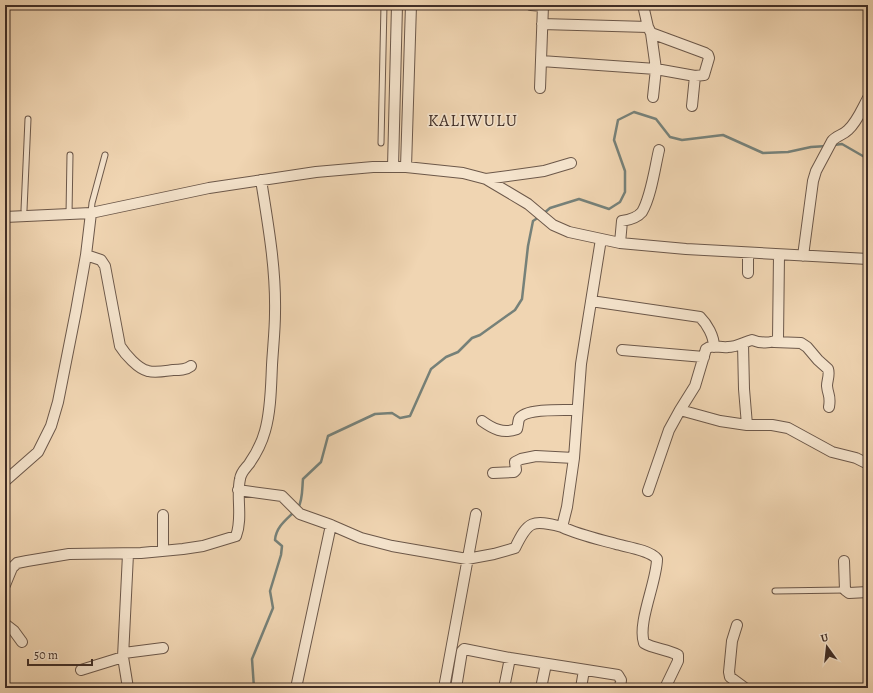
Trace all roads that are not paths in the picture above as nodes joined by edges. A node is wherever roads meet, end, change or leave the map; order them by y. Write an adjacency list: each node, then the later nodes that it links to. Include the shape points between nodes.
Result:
1 (384, 5): 12 (lane)
2 (397, 5): 13 (street)
3 (411, 5): 27 (street)
4 (530, 5): 6 (street)
5 (643, 5): 8 (street)
6 (543, 6): 7 (street)
7 (542, 24): 8 (street); 9 (street)
8 (649, 30): 10 (street); 11 (street, via 705,53 708,56 705,73 702,76)
9 (541, 61): 10 (street); 14 (street)
10 (656, 69): 11 (street); 15 (street)
11 (695, 76): 17 (street)
12 (382, 84): 13 (lane); 19 (lane)
13 (395, 84): 20 (street)
14 (540, 88)
15 (653, 97)
16 (868, 98): 39 (street, via 846,132 832,141 816,172)
17 (692, 106)
18 (28, 119): 30 (lane)
19 (381, 126): 20 (lane); 21 (lane)
20 (394, 127): 26 (street)
21 (381, 143)
22 (659, 150): 35 (street, via 648,196 641,212 631,220 622,221)
23 (70, 154): 32 (lane)
24 (105, 155): 31 (lane)
25 (571, 163): 28 (street, via 544,171)
26 (393, 167): 27 (street); 29 (street, via 316,172)
27 (406, 167): 28 (street, via 463,173)
28 (486, 179): 34 (street, via 528,204 553,225)
29 (261, 180): 31 (street, via 209,188); 58 (street, via 274,283 272,379 266,431 262,442 243,470)
30 (24, 213): 32 (street); 33 (street)
31 (91, 213): 32 (street); 37 (street)
32 (68, 214)
33 (5, 218)
34 (601, 239): 35 (street); 42 (street)
35 (620, 243): 36 (street)
36 (748, 253): 38 (street); 41 (street)
37 (86, 254): 48 (street, via 102,260 105,266 120,346 125,354 147,371 160,372); 57 (street, via 58,402 51,426 38,452)
38 (780, 255): 39 (street); 43 (street, via 779,330 778,339)
39 (803, 256): 40 (street)
40 (868, 260)
41 (748, 273)
42 (591, 301): 45 (street, via 700,317 710,331); 50 (street, via 581,364)
43 (774, 342): 44 (street, via 752,340); 49 (street, via 805,344 828,369)
44 (743, 344): 45 (street); 53 (street)
45 (714, 346): 47 (street, via 706,349)
46 (622, 350): 47 (street)
47 (704, 357): 51 (street, via 695,386)
48 (191, 366)
49 (829, 407)
50 (578, 410): 52 (street, via 524,414 519,419 517,429 511,431 493,429); 54 (street)
51 (680, 410): 53 (street); 59 (street, via 669,430)
52 (482, 421)
53 (747, 425): 55 (street, via 772,424 788,428 832,452)
54 (574, 458): 56 (street, via 533,457 515,462 514,472); 63 (street)
55 (868, 464)
56 (493, 473)
57 (5, 481)
58 (238, 490): 62 (street, via 282,496 300,514); 64 (street, via 236,536 203,546)
59 (648, 491)
60 (476, 514): 66 (street)
61 (163, 515): 64 (street)
62 (331, 525): 66 (street, via 361,538 392,546); 84 (street)
63 (562, 527): 66 (street, via 533,524 524,531 515,548); 82 (street, via 642,550 657,559 642,638 650,647 678,655)
64 (163, 551): 65 (street)
65 (128, 554): 68 (street, via 64,554 17,563); 76 (street)
66 (467, 559): 85 (street)
67 (844, 561): 69 (street)
68 (5, 585)
69 (845, 590): 70 (lane); 71 (street, via 849,593)
70 (775, 591)
71 (868, 592)
72 (5, 624): 74 (street)
73 (736, 625): 81 (street, via 729,672)
74 (22, 642)
75 (163, 648): 76 (street)
76 (123, 655): 79 (street); 83 (street)
77 (510, 658): 78 (street); 86 (street, via 464,649); 87 (street)
78 (546, 664): 80 (street); 88 (street)
79 (81, 670)
80 (584, 670): 89 (street); 90 (street, via 618,675 621,680)
81 (731, 684): 91 (street)
82 (667, 687)
83 (128, 688)
84 (296, 688)
85 (444, 688)
86 (456, 688)
87 (504, 688)
88 (541, 688)
89 (581, 688)
90 (620, 688)
91 (745, 688)

